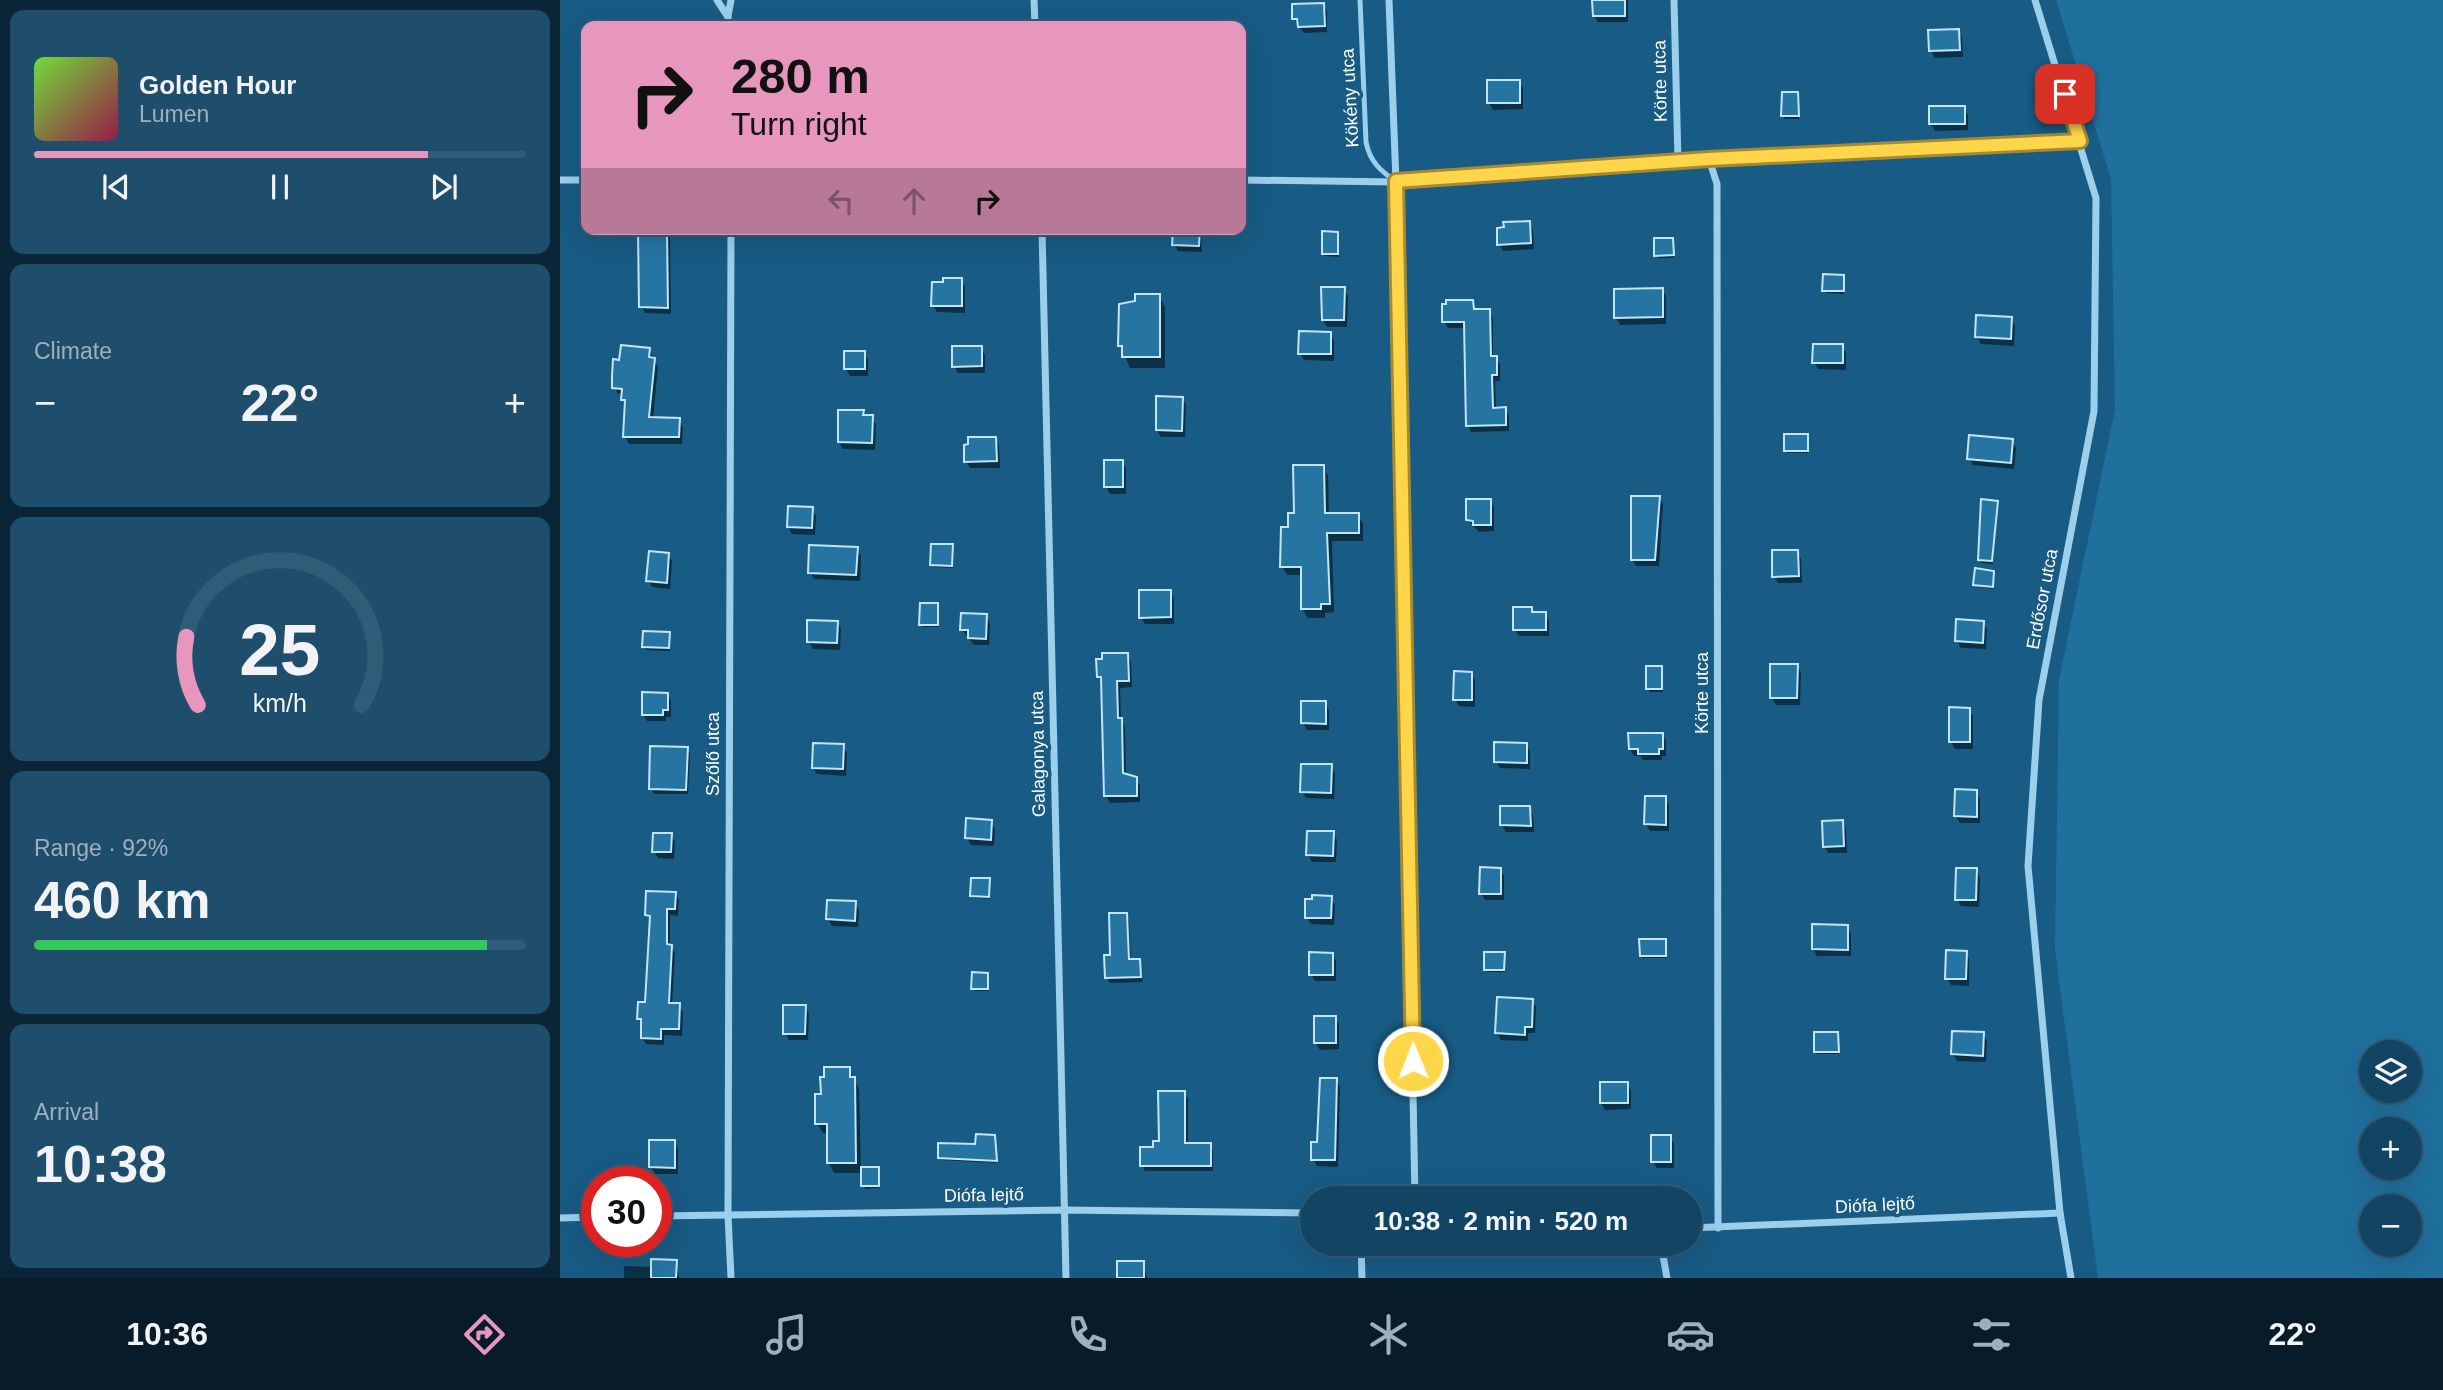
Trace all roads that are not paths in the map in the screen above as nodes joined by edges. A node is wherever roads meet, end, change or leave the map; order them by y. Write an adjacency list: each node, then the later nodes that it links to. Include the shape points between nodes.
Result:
1 (717, 0): 8 (street)
2 (731, 0): 8 (street)
3 (1034, 0): 10 (street)
4 (1360, 0): 17 (lane, Kökény utca, via 1366,142 1374,163)
5 (1389, 0): 17 (street)
6 (1674, 0): 13 (street, Körte utca)
7 (2035, 0): 11 (street, Erdősor utca)
8 (727, 17): 9 (street)
9 (727, 21)
10 (1035, 21)
11 (2080, 141): 12 (street); 23 (street, Erdősor utca, via 2096,198 2094,411 2039,700 2028,866)
12 (1709, 159): 13 (street); 29 (street, Körte utca, via 1717,184)
13 (1678, 161): 17 (street)
14 (560, 180): 15 (street)
15 (581, 180)
16 (1246, 180): 17 (street)
17 (1396, 181): 20 (street)
18 (731, 235): 24 (street, Szőlő utca)
19 (1042, 235): 21 (street, Galagonya utca)
20 (1415, 1186)
21 (1063, 1210): 22 (street, Diófa lejtő); 24 (street, Diófa lejtő); 33 (street, Galagonya utca)
22 (1300, 1213)
23 (2060, 1213): 29 (street, Diófa lejtő); 36 (street, Erdősor utca)
24 (728, 1215): 25 (street, Diófa lejtő); 32 (street, Szőlő utca)
25 (672, 1216)
26 (581, 1217): 27 (street)
27 (560, 1218)
28 (1702, 1228): 29 (street, Diófa lejtő)
29 (1718, 1228)
30 (1361, 1256): 34 (street)
31 (1663, 1256): 35 (street)
32 (731, 1278)
33 (1066, 1278)
34 (1362, 1278)
35 (1667, 1278)
36 (2071, 1278)

